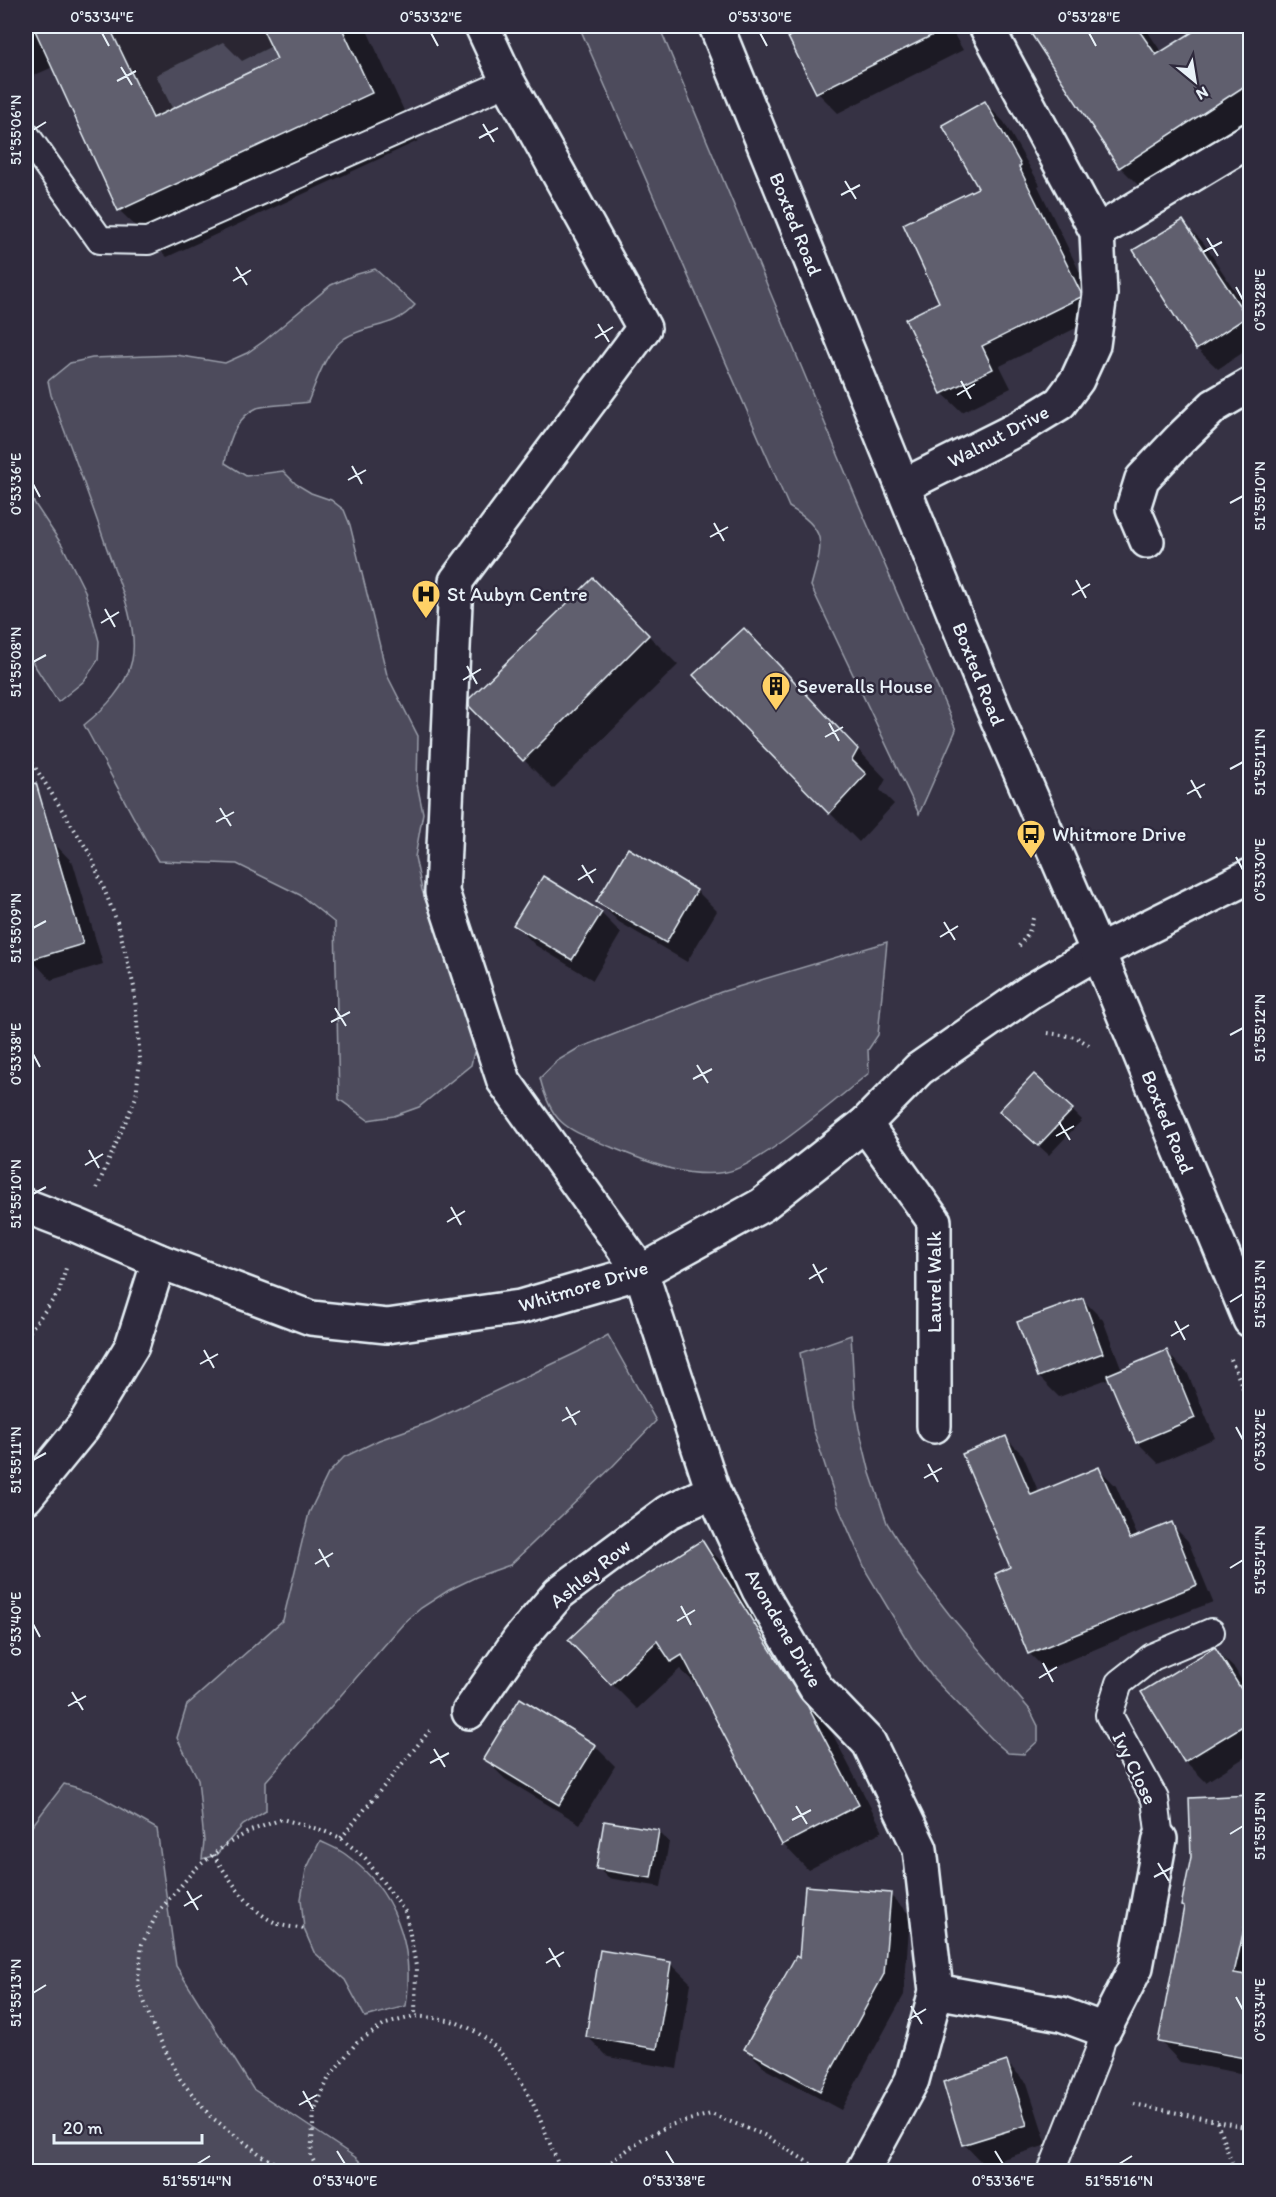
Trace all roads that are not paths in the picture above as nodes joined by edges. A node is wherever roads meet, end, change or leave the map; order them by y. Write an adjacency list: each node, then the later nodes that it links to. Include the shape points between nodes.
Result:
1 (482, 26): 4 (street)
2 (716, 26): 9 (street, Boxted Road)
3 (986, 26): 7 (street, Walnut Drive)
4 (508, 82): 5 (lane, via 148,241 100,240); 16 (street, Avondene Drive, via 644,328 456,581 442,892 504,1081)
5 (26, 135)
6 (1251, 140): 7 (street)
7 (1097, 232): 9 (street, Walnut Drive, via 1100,294 1093,345 1077,381 1060,403 1019,428)
8 (1251, 385): 10 (street, via 1215,406 1142,479 1133,508)
9 (903, 486): 12 (street, Boxted Road, via 988,697)
10 (1147, 541)
11 (1251, 876): 12 (street, Whitmore Drive)
12 (1098, 952): 13 (street, Whitmore Drive, via 1031,991 919,1069); 17 (street, Boxted Road)
13 (865, 1124): 16 (street, Whitmore Drive, via 762,1205); 18 (street, Laurel Walk, via 934,1221)
14 (26, 1206): 15 (street, Whitmore Drive)
15 (159, 1261): 16 (street, Whitmore Drive, via 311,1318 387,1326 520,1307); 20 (street, via 132,1346 83,1427)
16 (641, 1272): 19 (street, Avondene Drive)
17 (1251, 1320)
18 (934, 1426)
19 (713, 1491): 22 (street, Ashley Row, via 668,1512 559,1593 519,1640); 24 (street, Avondene Drive, via 759,1590 816,1689 869,1743 920,1849)
20 (26, 1497)
21 (1211, 1632): 23 (lane, Ivy Close, via 1152,1657 1119,1683 1109,1715 1155,1799)
22 (469, 1712)
23 (1160, 1839): 25 (street, Ivy Close, via 1136,1967)
24 (936, 1991): 25 (street, via 1061,2014); 26 (street, Avondene Drive, via 912,2080)
25 (1104, 2030): 27 (lane)
26 (862, 2172)
27 (1051, 2172)

